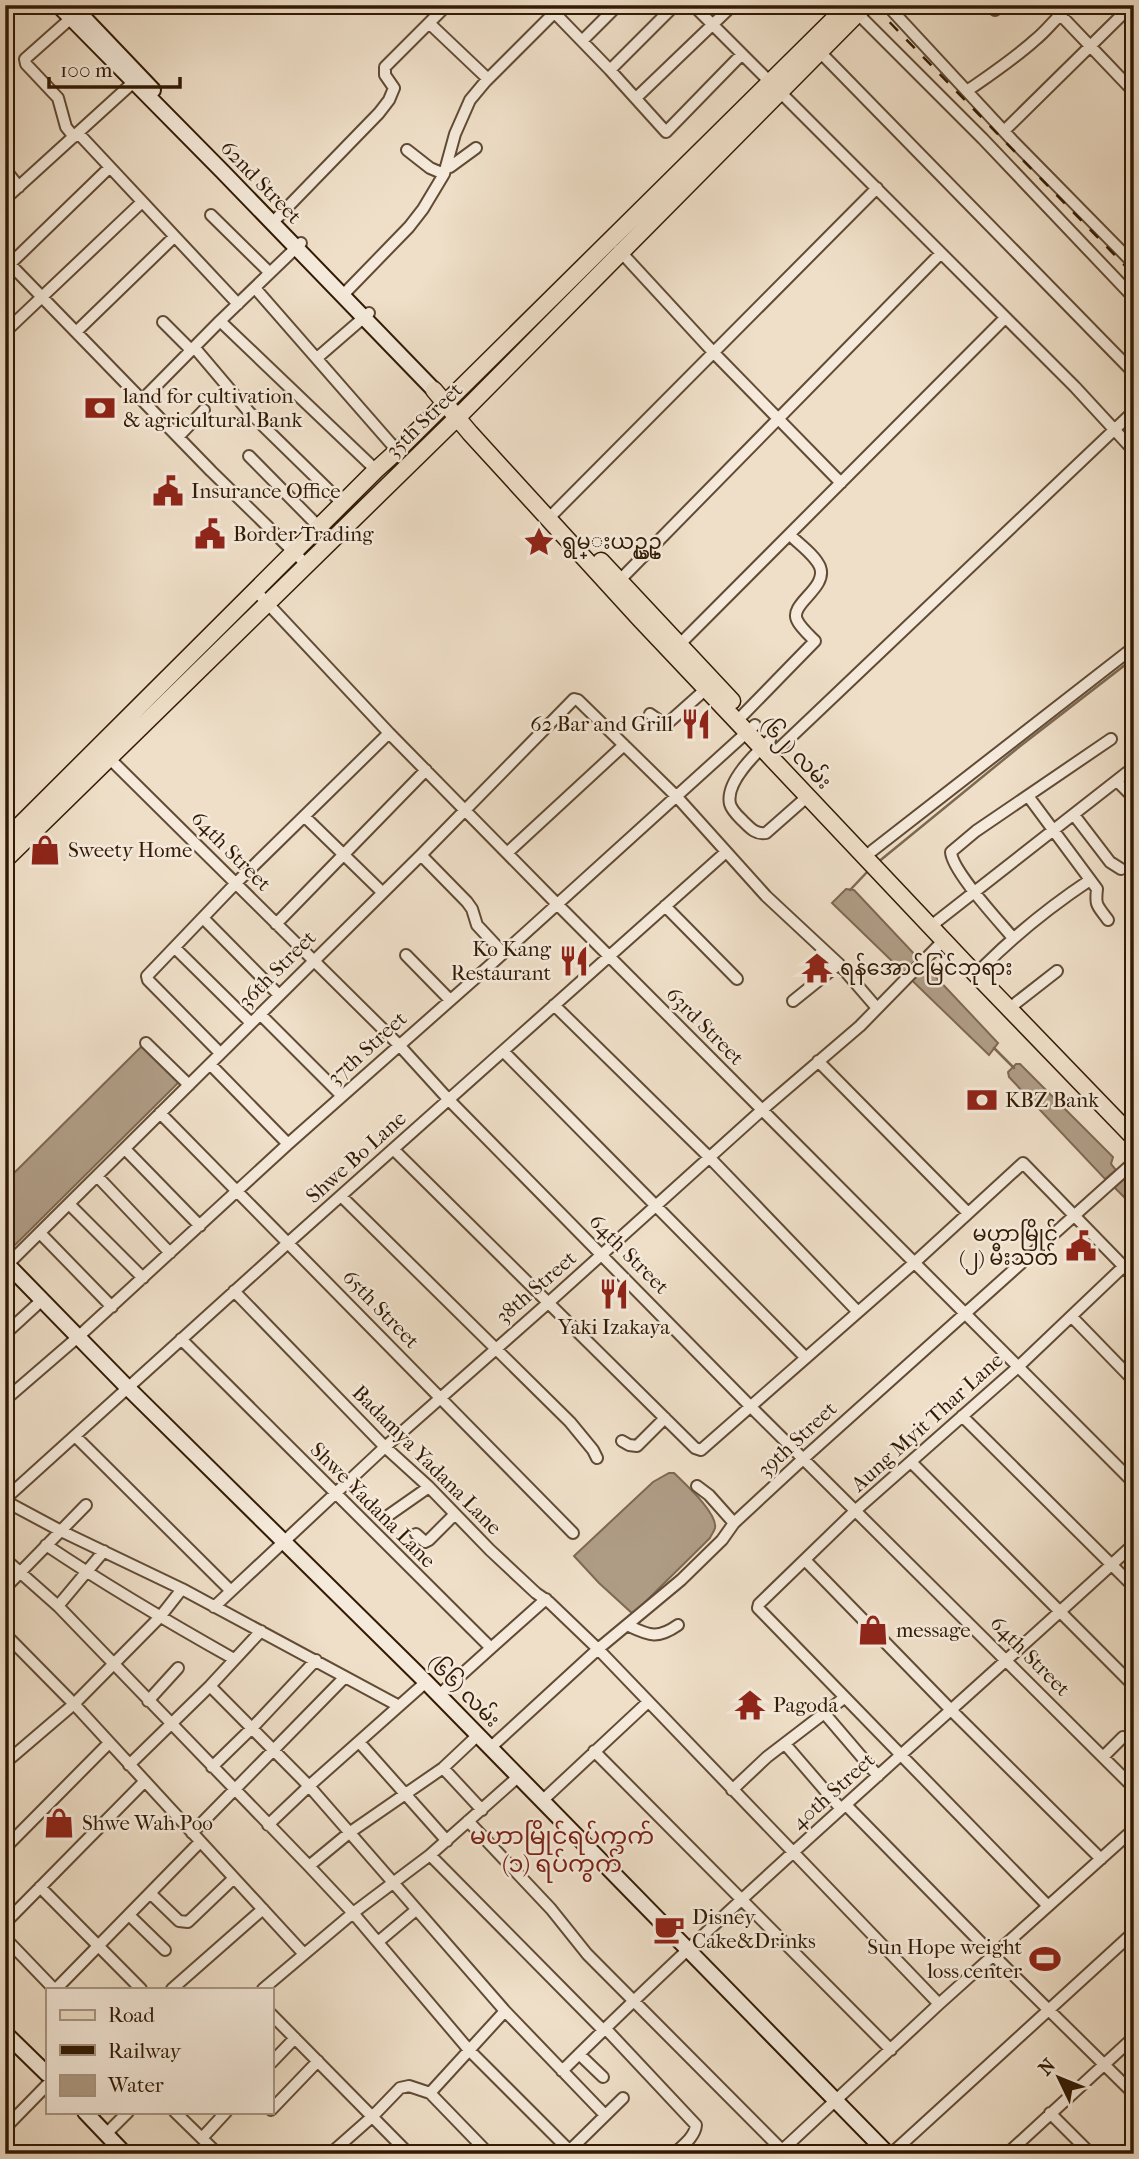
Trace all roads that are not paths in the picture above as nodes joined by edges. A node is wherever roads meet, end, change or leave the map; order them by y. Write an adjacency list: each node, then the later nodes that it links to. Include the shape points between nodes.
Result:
1 (58, 5): 13 (street, 62nd Street)
2 (447, 5): 14 (street)
3 (618, 5): 16 (street)
4 (675, 5): 20 (street)
5 (693, 5): 15 (street)
6 (733, 5): 15 (street)
7 (887, 5): 25 (street)
8 (1072, 5): 12 (street)
9 (1132, 5): 17 (street)
10 (856, 7): 18 (main road, 35th Street); 24 (main road, 35th Street); 50 (street)
11 (555, 8): 16 (street); 21 (street)
12 (1055, 9): 17 (street); 25 (street, via 1046,30 1026,49)
13 (71, 12): 22 (street, 62nd Street); 28 (street, via 25,59 58,98 66,127)
14 (429, 23): 21 (street); 39 (street, via 385,67 394,88 379,113)
15 (713, 26): 19 (street); 26 (street)
16 (582, 41): 20 (street)
17 (1090, 46): 23 (street); 27 (street)
18 (820, 52): 24 (main road, 35th Street); 61 (street)
19 (742, 54): 24 (street); 26 (street, via 666,132)
20 (610, 70): 26 (street)
21 (488, 79): 33 (street, via 470,100 455,134)
22 (137, 80): 28 (street); 39 (street, 62nd Street); 41 (street, 62nd Street)
23 (1131, 84)
24 (776, 87): 35 (street); 42 (main road, 35th Street)
25 (967, 91): 27 (street)
26 (636, 98)
27 (1004, 131): 45 (street)
28 (76, 135): 31 (street); 34 (street)
29 (476, 148): 33 (street)
30 (407, 150): 33 (street, via 430,168)
31 (109, 168): 37 (street); 44 (street)
32 (5, 169): 34 (street)
33 (447, 171): 48 (street, via 409,227)
34 (19, 187): 36 (street)
35 (877, 188): 43 (street); 59 (street)
36 (5, 199)
37 (142, 202): 40 (street); 49 (street)
38 (211, 215): 46 (street)
39 (277, 218): 41 (street, 62nd Street)
40 (174, 237): 51 (street); 57 (street)
41 (298, 245): 46 (street); 48 (street, 62nd Street)
42 (616, 247): 59 (street); 62 (main road, 35th Street); 66 (main road, 35th Street)
43 (942, 253): 53 (street); 67 (street)
44 (8, 262): 49 (street)
45 (1134, 264)
46 (270, 273): 47 (street)
47 (255, 288): 51 (street); 60 (street)
48 (345, 293): 52 (street, 62nd Street)
49 (43, 298): 56 (street); 57 (street)
50 (1134, 299)
51 (238, 304): 54 (street)
52 (366, 316): 60 (street); 62 (street, 62nd Street)
53 (1005, 318): 68 (street); 75 (street)
54 (220, 321): 58 (street); 74 (street)
55 (163, 322): 58 (street)
56 (5, 332)
57 (76, 332): 63 (street)
58 (193, 348): 63 (street); 76 (street, via 249,412)
59 (713, 352): 67 (street); 77 (street)
60 (317, 358): 70 (street)
61 (1134, 373)
62 (443, 395): 66 (main road, (၆၂) လမ်း); 70 (main road, 35th Street)
63 (142, 400): 69 (street)
64 (204, 410): 69 (street)
65 (1134, 411): 68 (street)
66 (460, 414): 73 (main road, 35th Street); 77 (main road, (၆၂) လမ်း)
67 (778, 420): 75 (street); 82 (street)
68 (1114, 430): 71 (street); 93 (street)
69 (178, 436): 80 (street)
70 (397, 451): 73 (street); 74 (main road, 35th Street)
71 (1134, 451)
72 (249, 456): 78 (street)
73 (409, 464): 81 (main road, 35th Street)
74 (376, 470): 76 (main road, 35th Street)
75 (841, 483): 79 (street)
76 (343, 504): 78 (main road, 35th Street)
77 (551, 515): 82 (main road, (၆၂) လမ်း)
78 (318, 527): 80 (main road, 35th Street)
79 (790, 535): 85 (street); 89 (street, 37th Street, via 821,571 817,585 795,616 818,637)
80 (294, 552): 81 (street); 83 (main road, 35th Street)
81 (307, 565): 84 (main road, 35th Street)
82 (615, 584): 85 (main road, (၆၂) လမ်း)
83 (255, 590): 84 (street, 63rd Street); 94 (main road, 35th Street)
84 (266, 603): 90 (street, 63rd Street); 94 (main road, 35th Street)
85 (676, 648): 87 (main road, (၆၂) လမ်း); 89 (main road, (၆၂) လမ်း)
86 (1134, 648): 112 (street)
87 (706, 689): 88 (street, via 669,722); 89 (main road, (၆၂) လမ်း)
88 (650, 714)
89 (746, 723): 93 (main road, (၆၂) လမ်း); 100 (street, 37th Street)
90 (390, 733): 96 (street, 63rd Street); 104 (street)
91 (1111, 739): 99 (street)
92 (624, 745): 100 (street); 102 (street, 36th Street, via 576,699); 108 (street)
93 (770, 748): 98 (main road, (၆၂) လမ်း); 98 (street, via 742,768 732,790 730,805 739,817 754,831 766,833); 112 (main road, (၆၂) လမ်း)
94 (104, 752): 106 (main road, 35th Street); 111 (main road, 35th Street); 115 (street, 64th Street)
95 (1134, 768): 97 (street)
96 (426, 770): 102 (street, 63rd Street); 109 (street)
97 (1117, 781): 101 (street); 103 (street)
98 (808, 796): 112 (main road, (၆၂) လမ်း)
99 (1028, 796): 105 (street); 116 (street, via 951,852)
100 (677, 797): 107 (street); 118 (street, 37th Street)
101 (1134, 798)
102 (465, 810): 108 (street, 63rd Street); 110 (street, 36th Street)
103 (1074, 815): 105 (street); 113 (street, via 1110,862)
104 (305, 817): 109 (street); 115 (street)
105 (1053, 831): 114 (street); 116 (street)
106 (5, 840)
107 (726, 852): 119 (street, Shwe Bo Lane); 131 (street)
108 (507, 853): 118 (street, 63rd Street)
109 (343, 854): 117 (street); 123 (street)
110 (421, 855): 117 (street, 36th Street); 127 (street, via 467,902 477,925)
111 (6, 857)
112 (876, 860): 122 (main road, (၆၂) လမ်း)
113 (1121, 869)
114 (1090, 880): 121 (street, via 1098,890 1096,904); 124 (street)
115 (236, 883): 120 (street); 123 (street, 64th Street)
116 (974, 891): 122 (street); 124 (street)
117 (382, 892): 130 (street, 36th Street)
118 (556, 904): 127 (street, 37th Street); 129 (street, 63rd Street)
119 (665, 906): 129 (street, Shwe Bo Lane); 134 (street)
120 (204, 919): 126 (street); 135 (street)
121 (1108, 920)
122 (934, 923): 125 (main road, (၆၂) လမ်း); 132 (main road, (၆၂) လမ်း)
123 (276, 924): 130 (street, 64th Street)
124 (1013, 938): 132 (street)
125 (944, 940): 140 (street, 38th Street); 155 (main road, (၆၂) လမ်း)
126 (175, 948): 142 (street); 146 (street, via 147,978)
127 (503, 953): 136 (street, 37th Street)
128 (406, 955): 136 (street)
129 (609, 956): 139 (street, Shwe Bo Lane); 152 (street, 63rd Street)
130 (313, 961): 135 (street, 36th Street); 144 (street, 64th Street)
131 (839, 964): 137 (street); 140 (street)
132 (983, 967): 138 (main road, (၆၂) လမ်း)
133 (1057, 971): 138 (street)
134 (737, 979)
135 (279, 995): 141 (street, 36th Street)
136 (450, 1000): 144 (street, 37th Street)
137 (793, 1001)
138 (1016, 1003): 154 (main road, (၆၂) လမ်း)
139 (554, 1005): 145 (street, Shwe Bo Lane); 159 (street)
140 (877, 1008): 147 (street, 38th Street)
141 (260, 1014): 142 (street, 36th Street); 150 (street)
142 (251, 1023): 146 (street, 36th Street)
143 (146, 1043): 149 (street)
144 (399, 1045): 150 (street, 37th Street); 151 (street, 64th Street)
145 (503, 1051): 151 (street, Shwe Bo Lane); 165 (street)
146 (220, 1053): 148 (street, 36th Street)
147 (818, 1061): 152 (street, 38th Street); 166 (street)
148 (210, 1064): 149 (street, 36th Street); 156 (street)
149 (189, 1085): 153 (street, 36th Street)
150 (342, 1097): 156 (street, 37th Street)
151 (449, 1100): 158 (street, Shwe Bo Lane); 172 (street, 64th Street)
152 (762, 1110): 159 (street, 38th Street); 173 (street, 63rd Street)
153 (160, 1113): 157 (street, 36th Street); 162 (street, 65th Street)
154 (1134, 1125)
155 (1134, 1138)
156 (288, 1144): 162 (street, 37th Street)
157 (125, 1149): 161 (street, 36th Street); 168 (street)
158 (393, 1149): 163 (street, Shwe Bo Lane); 180 (street)
159 (709, 1157): 165 (street, 38th Street); 182 (street)
160 (1134, 1162): 167 (street, 39th Street)
161 (97, 1177): 164 (street, 36th Street); 171 (street)
162 (237, 1192): 168 (street, 37th Street); 170 (street, 65th Street)
163 (341, 1196): 170 (street, Shwe Bo Lane); 188 (street)
164 (69, 1204): 169 (street, 36th Street); 177 (street)
165 (656, 1206): 172 (street, 38th Street); 189 (street)
166 (968, 1213): 167 (street, via 1023,1163); 173 (street)
167 (1074, 1216): 175 (street); 183 (street, 39th Street)
168 (200, 1226): 171 (street, 37th Street)
169 (40, 1233): 174 (street, 36th Street); 181 (street)
170 (289, 1242): 178 (street, Shwe Bo Lane); 193 (street, 65th Street)
171 (170, 1253): 177 (street, 37th Street)
172 (602, 1254): 180 (street, 38th Street); 195 (street, 64th Street)
173 (914, 1264): 182 (street); 183 (street, 63rd Street)
174 (6, 1265): 179 (street, (၆၆) လမ်း)
175 (1124, 1266): 176 (street); 184 (street, Aung Myit Thar Lane)
176 (1134, 1277)
177 (142, 1278): 181 (street, 37th Street)
178 (234, 1291): 187 (street, Shwe Bo Lane); 200 (street, Badamya Yadana Lane)
179 (42, 1300): 185 (street); 186 (street, (၆၆) လမ်း)
180 (548, 1303): 188 (street, 38th Street); 197 (street)
181 (112, 1307): 186 (street, 37th Street)
182 (858, 1312): 189 (street)
183 (965, 1313): 190 (street, 63rd Street); 202 (street, 39th Street)
184 (1072, 1317): 190 (street, Aung Myit Thar Lane); 191 (street)
185 (5, 1334)
186 (78, 1337): 192 (street, (၆၆) လမ်း); 194 (street, 37th Street)
187 (181, 1339): 192 (street, Shwe Bo Lane); 207 (street, Shwe Yadana Lane)
188 (496, 1348): 193 (street, 38th Street); 201 (street, via 570,1422)
189 (806, 1358): 195 (street)
190 (1018, 1367): 196 (street, Aung Myit Thar Lane); 204 (street, 63rd Street)
191 (1134, 1381)
192 (127, 1387): 198 (street, Shwe Bo Lane); 217 (street, (၆၆) လမ်း)
193 (441, 1398): 200 (street, 38th Street); 215 (street, 65th Street)
194 (5, 1400)
195 (751, 1407): 197 (street, via 701,1450); 202 (street, 64th Street)
196 (962, 1416): 203 (street, Aung Myit Thar Lane); 223 (street)
197 (665, 1418): 199 (street, via 637,1446)
198 (75, 1436): 208 (street, Shwe Bo Lane); 229 (street)
199 (622, 1441)
200 (385, 1447): 206 (street, Badamya Yadana Lane); 207 (street, 38th Street)
201 (597, 1458)
202 (804, 1458): 210 (street, 64th Street); 213 (street, 39th Street)
203 (911, 1462): 210 (street, Aung Myit Thar Lane); 233 (street)
204 (1134, 1483)
205 (697, 1486): 213 (street)
206 (429, 1487): 211 (street, Badamya Yadana Lane); 212 (street)
207 (334, 1493): 217 (street, 38th Street); 239 (street, Shwe Yadana Lane)
208 (8, 1498): 214 (street)
209 (86, 1505): 214 (street)
210 (856, 1510): 222 (street, Aung Myit Thar Lane); 243 (street, 64th Street)
211 (455, 1514): 216 (street, via 429,1540); 230 (street, Badamya Yadana Lane)
212 (389, 1515)
213 (734, 1523): 236 (street, 39th Street, via 722,1540)
214 (61, 1531): 219 (street); 220 (street)
215 (573, 1533)
216 (416, 1534)
217 (283, 1541): 229 (street, 38th Street); 247 (street, (၆၆) လမ်း)
218 (1134, 1544): 223 (street, 40th Street)
219 (46, 1545): 224 (street); 225 (street)
220 (104, 1551): 225 (street); 228 (street)
221 (5, 1559): 224 (street)
222 (805, 1560): 251 (street, Aung Myit Thar Lane, via 758,1608); 256 (street)
223 (1112, 1565): 226 (street); 233 (street, 40th Street)
224 (21, 1572): 227 (street); 231 (street)
225 (86, 1572): 231 (street); 234 (street)
226 (1134, 1587)
227 (5, 1588)
228 (182, 1589): 232 (street); 234 (street)
229 (231, 1591): 232 (street, 38th Street)
230 (546, 1599): 239 (street); 240 (street, Badamya Yadana Lane)
231 (58, 1606): 244 (street)
232 (214, 1607): 237 (street)
233 (1060, 1612): 243 (street, 40th Street); 248 (street)
234 (160, 1617): 241 (street); 244 (street)
235 (678, 1625): 236 (street, via 658,1635)
236 (629, 1626): 240 (street, 39th Street)
237 (261, 1631): 241 (street); 242 (street)
238 (5, 1634): 254 (street)
239 (491, 1648): 250 (street)
240 (598, 1649): 253 (street, Badamya Yadana Lane); 265 (street, 39th Street)
241 (234, 1659): 249 (street)
242 (316, 1660): 246 (street); 259 (street)
243 (1007, 1660): 256 (street, 40th Street); 269 (street, 64th Street)
244 (113, 1665): 252 (street); 254 (street)
245 (178, 1668): 252 (street)
246 (345, 1677): 255 (street); 266 (street)
247 (426, 1682): 250 (street, (၆၆) လမ်း); 255 (street)
248 (1134, 1685)
249 (210, 1686): 258 (street); 259 (street)
250 (439, 1695): 260 (street, (၆၆) လမ်း)
251 (844, 1698): 257 (street); 268 (street)
252 (148, 1701): 258 (street)
253 (648, 1702): 267 (street); 280 (street, Badamya Yadana Lane)
254 (74, 1704): 263 (street); 270 (street)
255 (399, 1706): 262 (street)
256 (951, 1710): 268 (street, 40th Street); 294 (street)
257 (825, 1714): 264 (street); 275 (street)
258 (171, 1725): 271 (street); 272 (street)
259 (253, 1727): 266 (street); 272 (street)
260 (478, 1735): 265 (street, (၆၆) လမ်း); 273 (street)
261 (1123, 1737): 269 (street)
262 (359, 1742): 277 (street); 281 (street)
263 (109, 1743): 271 (street); 291 (street)
264 (785, 1744): 280 (street); 283 (street)
265 (490, 1748): 274 (street, (၆၆) လမ်း)
266 (274, 1750): 277 (street); 279 (street)
267 (594, 1751): 282 (street); 300 (street)
268 (900, 1756): 275 (street, 40th Street); 301 (street)
269 (1103, 1757): 278 (street, 64th Street)
270 (5, 1763)
271 (129, 1765): 276 (street)
272 (212, 1767): 279 (street)
273 (443, 1768): 281 (street); 284 (street)
274 (519, 1776): 282 (street, (၆၆) လမ်း); 284 (street)
275 (878, 1776): 283 (street, 40th Street)
276 (145, 1781): 289 (street); 298 (street)
277 (309, 1786): 286 (street); 288 (street)
278 (1134, 1788)
279 (234, 1790): 286 (street); 289 (street)
280 (732, 1790): 292 (street, Badamya Yadana Lane)
281 (405, 1794): 288 (street); 290 (street)
282 (543, 1800): 311 (street, (၆၆) လမ်း)
283 (844, 1807): 292 (street, 40th Street); 314 (street)
284 (482, 1811): 285 (street)
285 (468, 1821): 290 (street); 320 (street)
286 (268, 1825): 295 (street)
287 (1134, 1829): 294 (street)
288 (349, 1833): 295 (street); 297 (street)
289 (196, 1837): 296 (street); 299 (street)
290 (447, 1841): 293 (street)
291 (5, 1849)
292 (793, 1853): 300 (street, 40th Street); 321 (street, Badamya Yadana Lane)
293 (430, 1855): 297 (street); 325 (street)
294 (1101, 1859): 301 (street)
295 (309, 1866): 304 (street)
296 (234, 1878): 299 (street, via 184,1923); 302 (street)
297 (392, 1882): 303 (street); 304 (street)
298 (40, 1887): 306 (street); 310 (street)
299 (150, 1893): 305 (street)
300 (742, 1900): 311 (street, 40th Street); 330 (street)
301 (1048, 1906): 314 (street)
302 (263, 1909): 313 (street); 318 (street)
303 (416, 1910): 309 (street); 323 (street)
304 (353, 1913): 309 (street); 313 (street)
305 (129, 1915): 310 (street); 312 (street)
306 (5, 1923)
307 (1134, 1932): 322 (street)
308 (5, 1938): 315 (street)
309 (379, 1942): 329 (street)
310 (99, 1946): 316 (street); 317 (street)
311 (689, 1949): 320 (street, 40th Street); 342 (street, (၆၆) လမ်း)
312 (165, 1951)
313 (304, 1954): 319 (street)
314 (993, 1956): 321 (street); 322 (street)
315 (54, 1988)
316 (56, 1988)
317 (140, 1988)
318 (173, 1988)
319 (264, 1988)
320 (634, 2000): 325 (street, 40th Street); 356 (street)
321 (939, 2004): 330 (street)
322 (1049, 2010): 334 (street); 364 (street)
323 (505, 2011): 329 (street); 335 (street)
324 (273, 2016): 328 (street)
325 (604, 2029): 331 (street, 40th Street); 354 (street, via 696,2125)
326 (5, 2033): 336 (street)
327 (1134, 2037): 334 (street)
328 (295, 2038): 332 (street); 333 (street)
329 (469, 2050): 339 (street); 355 (street)
330 (891, 2050): 342 (street)
331 (579, 2054): 335 (street, 40th Street); 337 (street)
332 (273, 2061)
333 (318, 2061): 343 (street); 350 (street)
334 (1103, 2064): 340 (street); 344 (street)
335 (562, 2071): 349 (street)
336 (46, 2073)
337 (603, 2077)
338 (46, 2086): 351 (street)
339 (430, 2093): 350 (street, via 400,2088); 361 (street)
340 (1134, 2094)
341 (623, 2098): 349 (street)
342 (836, 2100): 356 (street); 364 (street, (၆၆) လမ်း)
343 (273, 2108)
344 (1050, 2113): 365 (street); 366 (street)
345 (87, 2114): 352 (street)
346 (126, 2114): 352 (street)
347 (178, 2114): 353 (street)
348 (224, 2114): 353 (street)
349 (605, 2115): 355 (street)
350 (373, 2116): 359 (street); 360 (street)
351 (5, 2128)
352 (106, 2134): 357 (street)
353 (203, 2137): 358 (street)
354 (683, 2145): 362 (street); 363 (street)
355 (568, 2152)
356 (780, 2152)
357 (125, 2154)
358 (218, 2154)
359 (330, 2154)
360 (409, 2154)
361 (489, 2154)
362 (674, 2154)
363 (692, 2154)
364 (890, 2154)
365 (1007, 2154)
366 (1091, 2154)

